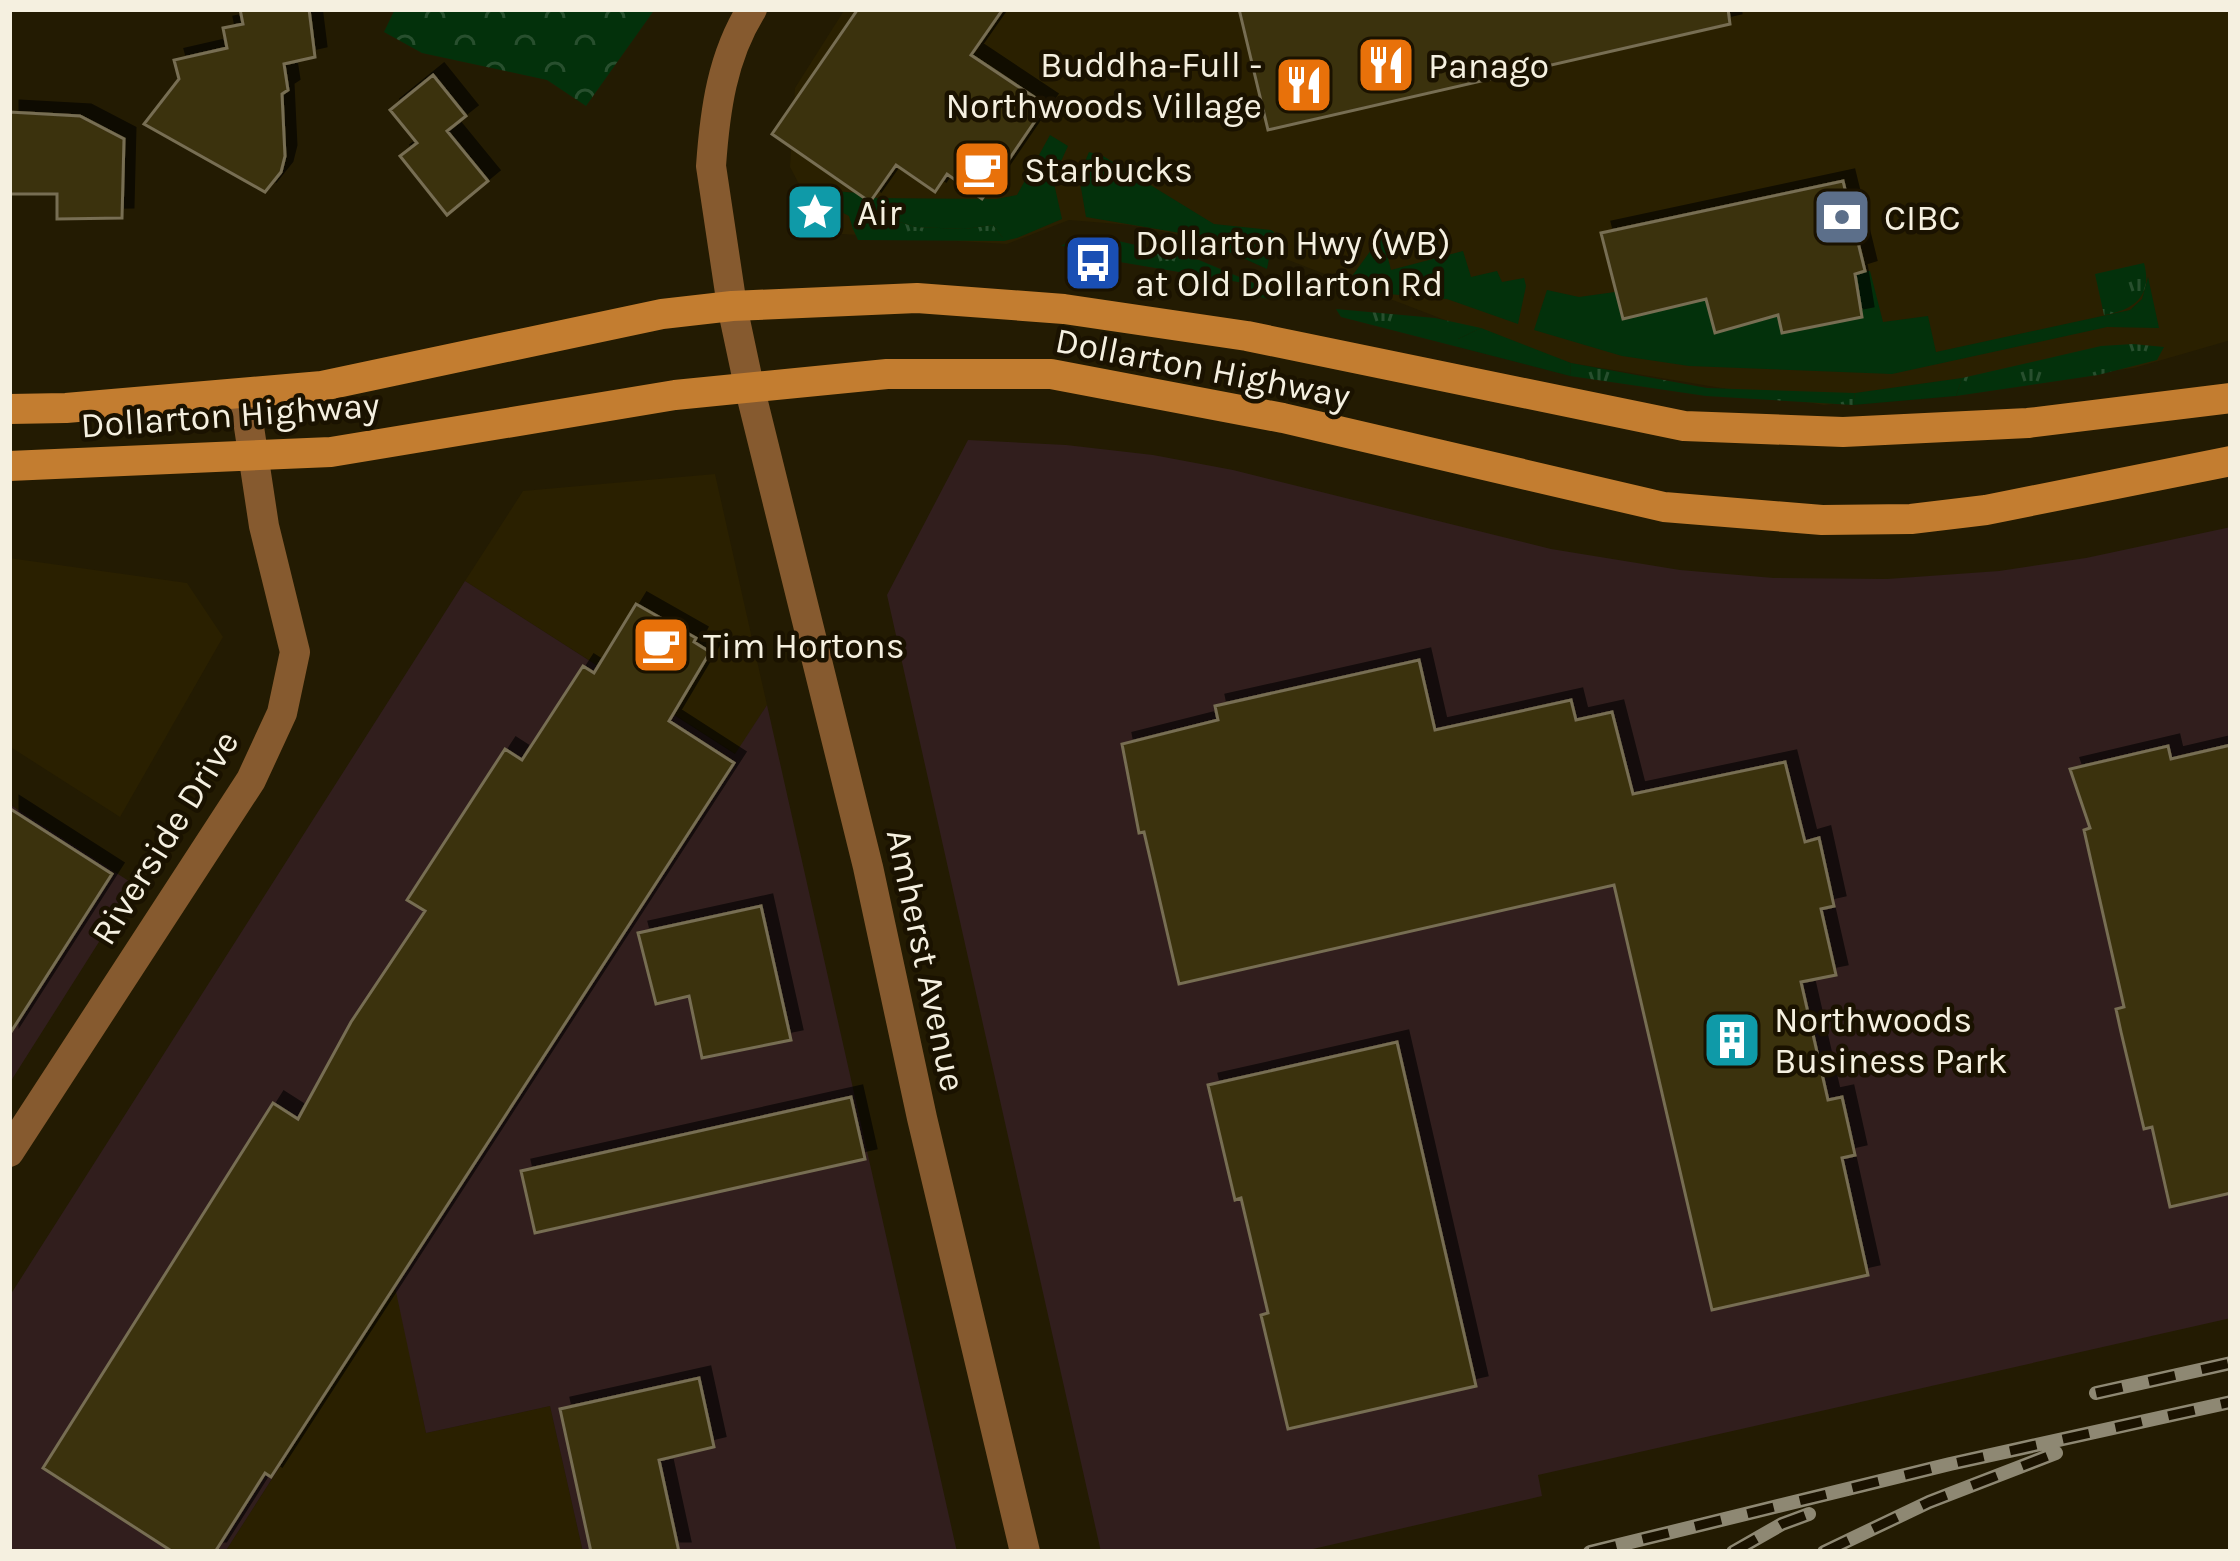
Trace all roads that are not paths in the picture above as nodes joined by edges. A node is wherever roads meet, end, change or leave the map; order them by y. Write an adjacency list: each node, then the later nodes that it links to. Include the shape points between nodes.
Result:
1 (752, 9): 2 (street, Amherst Avenue, via 717,92 711,166)
2 (732, 306): 3 (street, Amherst Avenue); 4 (main road, Dollarton Highway); 5 (main road, Dollarton Highway, via 917,298 1064,309 1263,339 1684,426 1843,432 2005,424)
3 (749, 386): 7 (main road, Dollarton Highway); 8 (main road, Dollarton Highway, via 887,374 1052,374 1283,418 1664,507 1822,520 1986,510); 11 (street, Amherst Avenue)
4 (244, 394): 6 (main road, Dollarton Highway); 7 (street, Riverside Drive)
5 (2231, 398)
6 (9, 410)
7 (254, 457): 9 (main road, Dollarton Highway); 10 (street, Riverside Drive, via 293,631 281,713 251,780)
8 (2231, 461)
9 (9, 466)
10 (9, 1152)
11 (1024, 1552)

